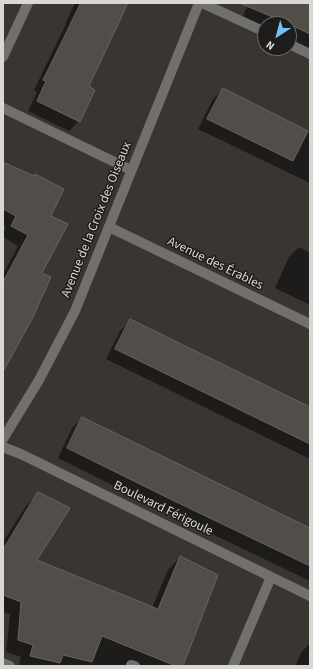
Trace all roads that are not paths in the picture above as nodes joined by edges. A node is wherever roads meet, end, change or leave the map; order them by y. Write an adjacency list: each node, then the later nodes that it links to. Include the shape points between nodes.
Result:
1 (28, 3): 7 (street)
2 (199, 3): 9 (street, Avenue de la Croix des Oiseaux)
3 (202, 3): 4 (street)
4 (257, 28)
5 (297, 48): 6 (street)
6 (310, 54)
7 (3, 57)
8 (3, 108): 9 (street)
9 (131, 170): 10 (street, Avenue de la Croix des Oiseaux)
10 (109, 228): 11 (street, Avenue des Érables); 12 (street, Avenue de la Croix des Oiseaux, via 74,311 39,380)
11 (310, 324)
12 (3, 440)
13 (3, 447): 14 (street, Boulevard Férigoule)
14 (271, 577): 15 (street, Boulevard Férigoule); 18 (street)
15 (310, 596)
16 (3, 663): 17 (street)
17 (10, 666)
18 (234, 666)

